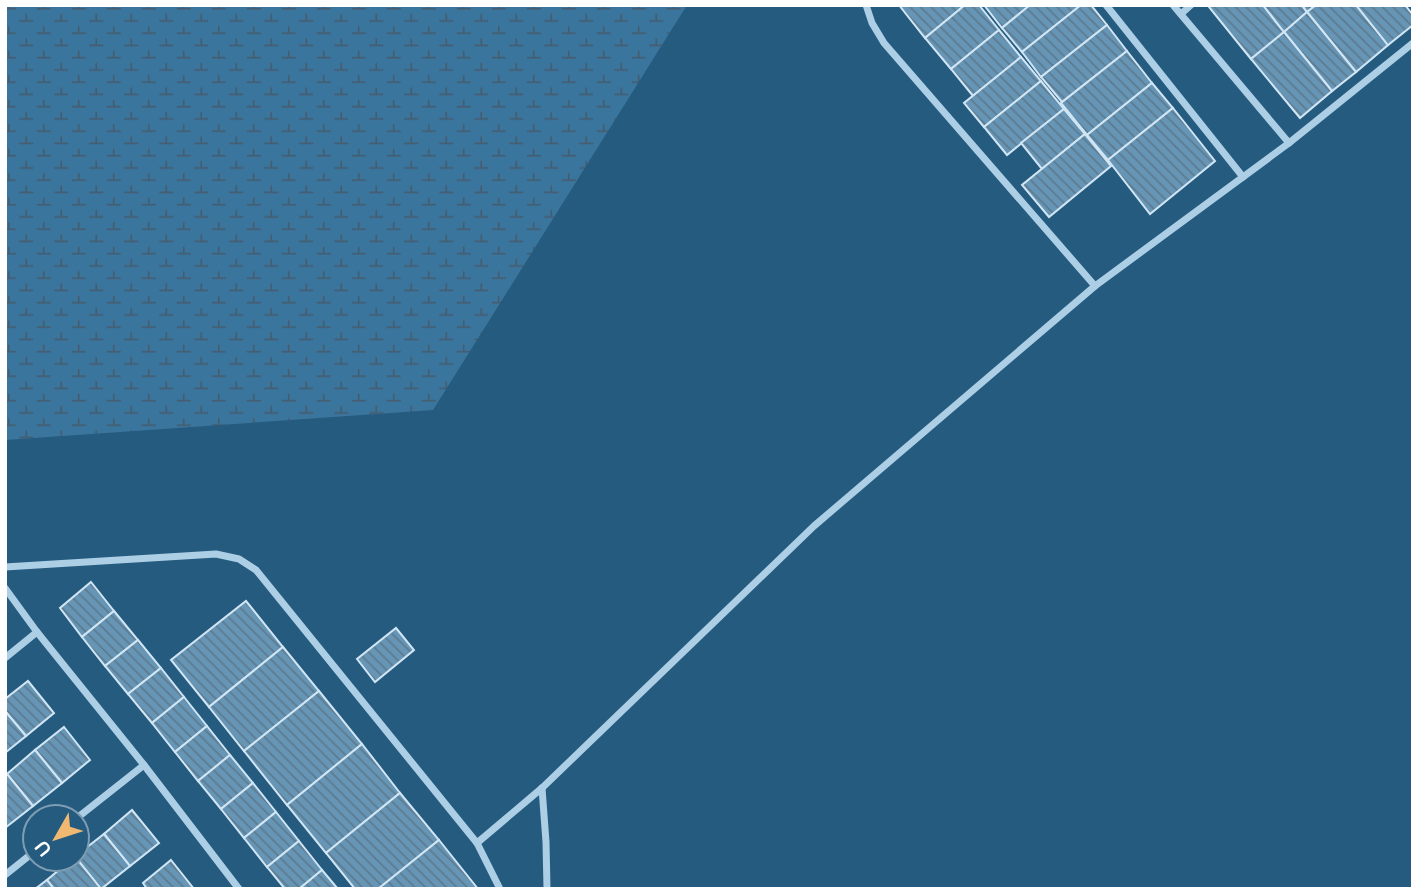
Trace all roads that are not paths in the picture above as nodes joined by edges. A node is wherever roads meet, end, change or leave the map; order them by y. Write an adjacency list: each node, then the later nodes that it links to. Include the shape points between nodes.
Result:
1 (866, 5): 9 (street, via 884,43)
2 (1106, 5): 8 (street)
3 (1173, 5): 5 (street)
4 (1191, 5): 5 (street)
5 (1181, 14): 7 (street)
6 (1413, 43): 7 (street)
7 (1289, 143): 8 (street)
8 (1243, 177): 9 (street)
9 (1095, 286): 15 (street, via 814,527)
10 (5, 567): 17 (street, via 216,554 239,559 256,570)
11 (5, 588): 12 (street)
12 (37, 632): 13 (street); 14 (street)
13 (5, 658)
14 (144, 765): 16 (street); 20 (street)
15 (542, 788): 17 (street); 22 (street)
16 (91, 807)
17 (477, 844): 21 (street)
18 (21, 862): 19 (street)
19 (5, 875)
20 (239, 889)
21 (500, 889)
22 (547, 889)

